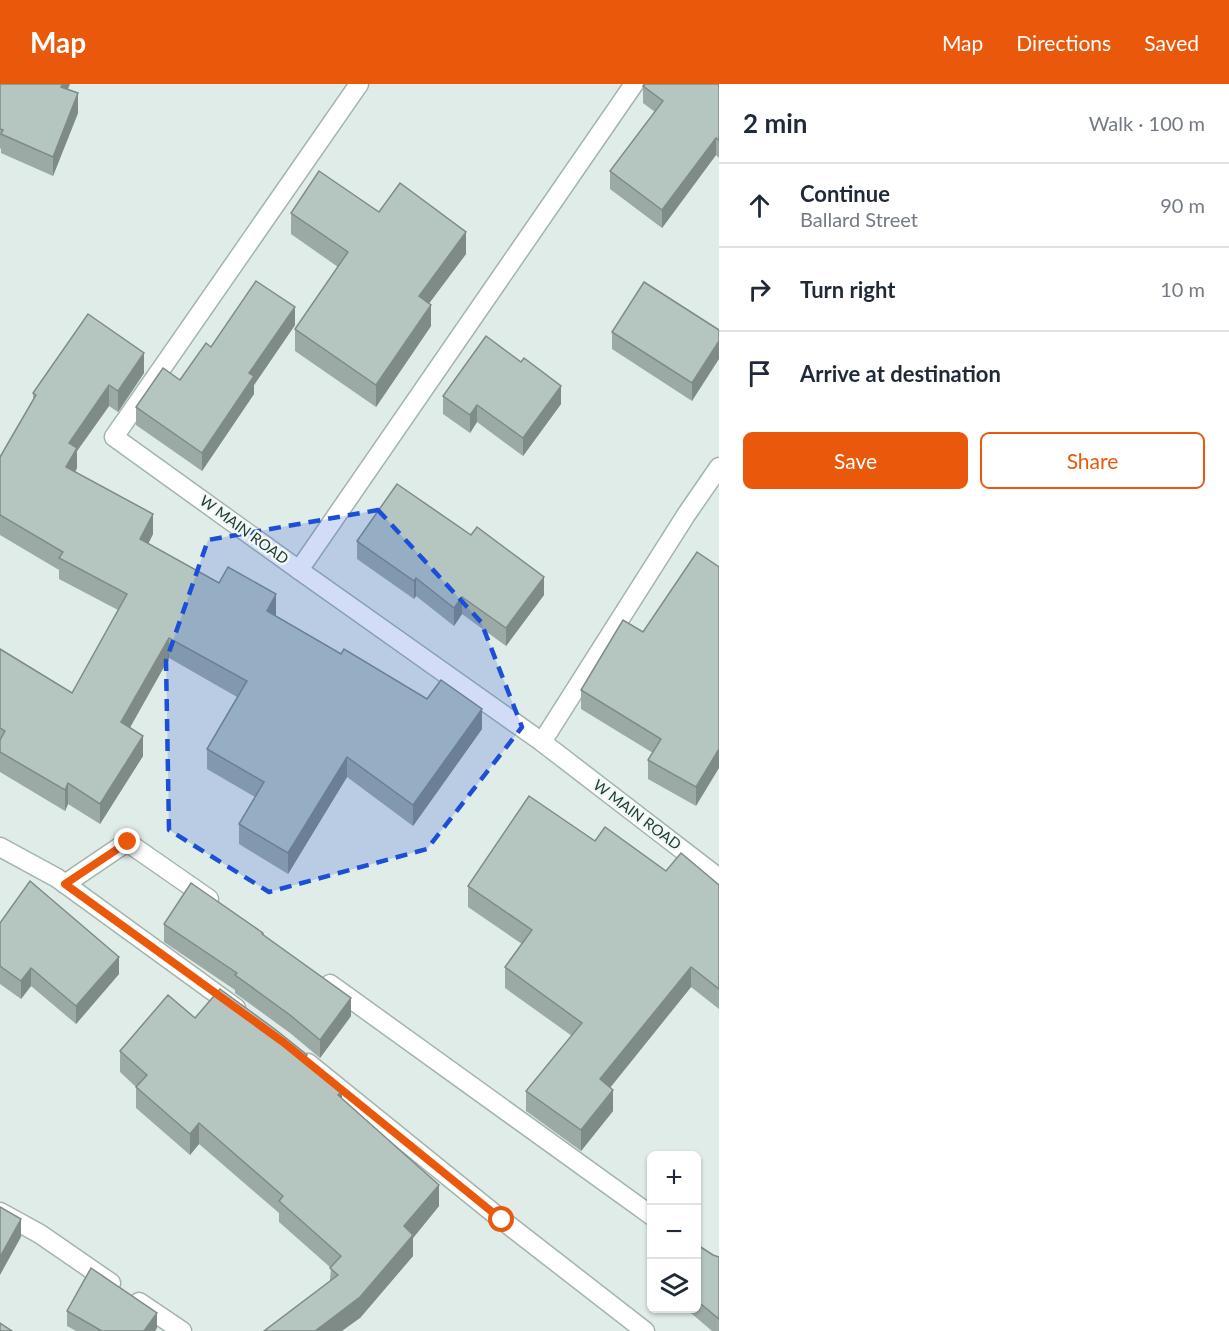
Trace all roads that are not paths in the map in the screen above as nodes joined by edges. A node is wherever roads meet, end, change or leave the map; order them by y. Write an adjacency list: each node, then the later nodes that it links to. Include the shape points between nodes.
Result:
1 (359, 84): 4 (street, W MAIN ROAD, via 114,437)
2 (634, 84): 4 (street)
3 (719, 467): 5 (street)
4 (299, 570): 5 (street, W MAIN ROAD)
5 (542, 742): 7 (street, W MAIN ROAD)
6 (0, 847): 8 (street)
7 (719, 878)
8 (65, 884): 9 (street, via 128,842); 11 (street)
9 (225, 910)
10 (313, 972): 14 (street)
11 (245, 1015)
12 (292, 1050): 16 (street)
13 (0, 1212): 15 (street, via 40,1234)
14 (647, 1213)
15 (182, 1331)
16 (645, 1331)

